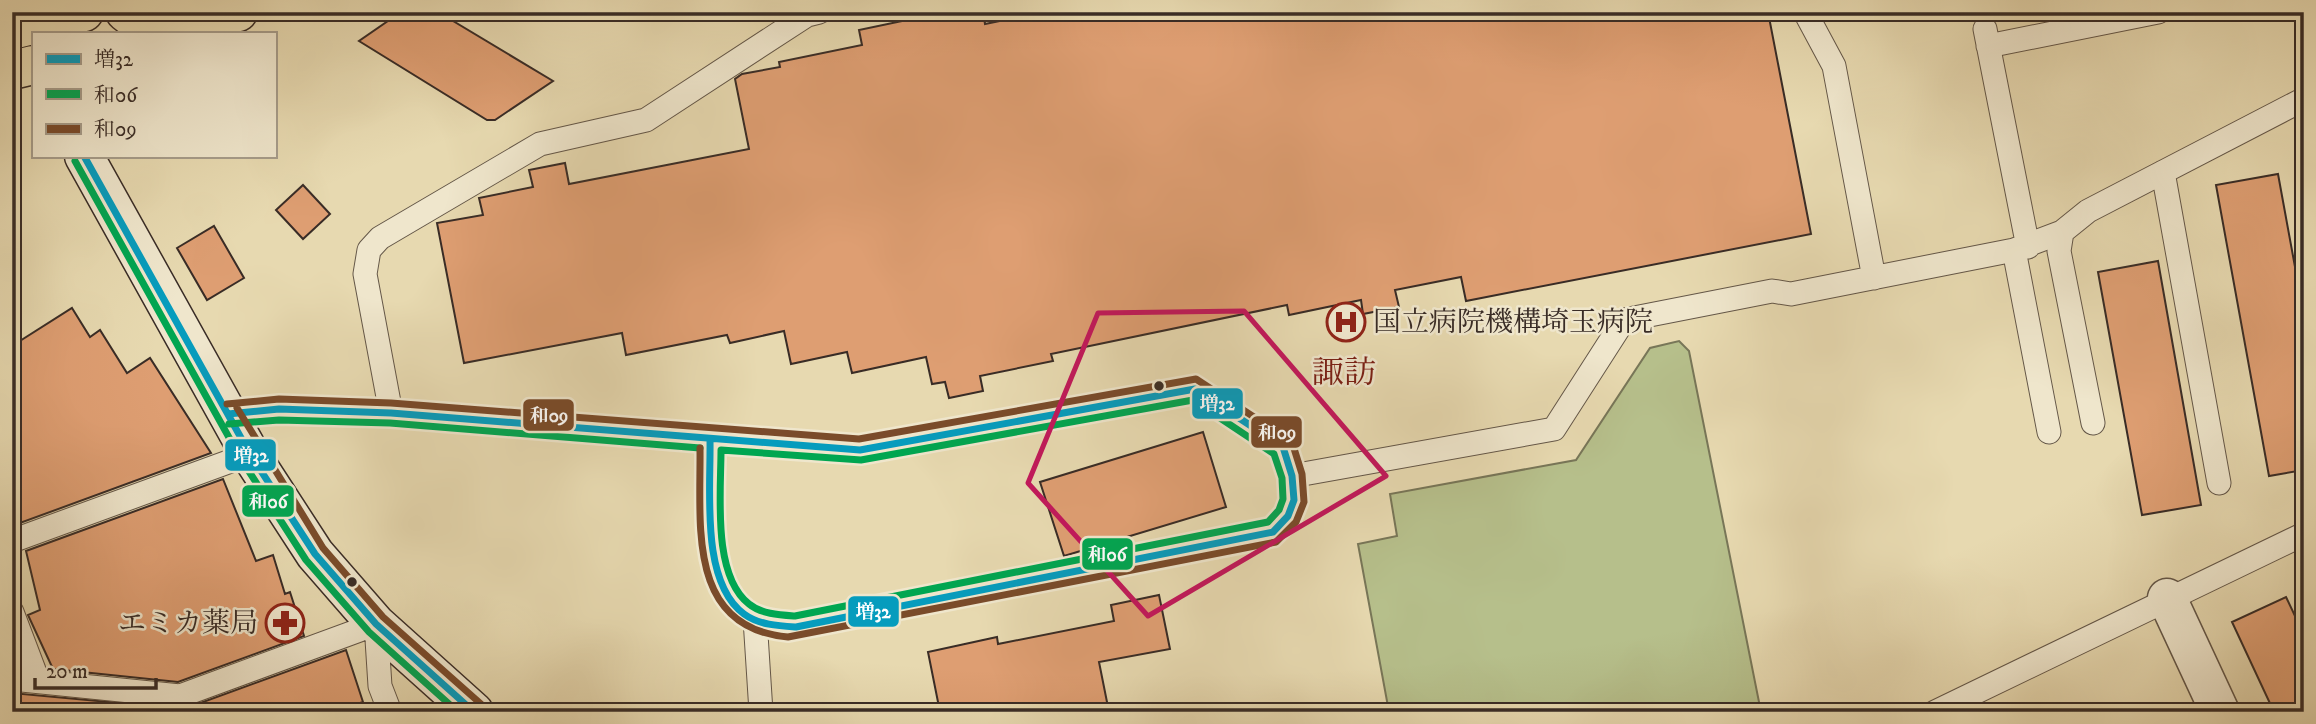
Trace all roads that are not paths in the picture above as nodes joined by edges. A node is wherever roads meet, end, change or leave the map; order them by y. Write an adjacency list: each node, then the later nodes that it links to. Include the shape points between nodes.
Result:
1 (84, 12): 7 (main road)
2 (125, 12): 8 (main road, via 139,23)
3 (238, 12): 8 (main road)
4 (820, 12): 15 (lane, via 807,15 646,120 540,144 380,238 369,250 365,274)
5 (1805, 12): 14 (lane, via 1835,66)
6 (2158, 12): 13 (lane, via 1986,37)
7 (12, 30)
8 (165, 31)
9 (2304, 99): 11 (lane)
10 (85, 158): 16 (street)
11 (2163, 172): 12 (lane, via 2088,211); 22 (lane)
12 (2062, 232): 13 (lane); 17 (lane, via 2059,251)
13 (2021, 248): 14 (lane); 18 (lane)
14 (1874, 278): 21 (lane, via 1791,294 1772,291 1625,320 1554,429)
15 (391, 413): 16 (lane, via 279,409); 19 (lane)
16 (228, 414): 20 (street)
17 (2092, 423)
18 (2049, 432)
19 (710, 440): 21 (lane, via 860,450 1195,389 1283,447); 27 (lane, via 714,560 724,593 742,613)
20 (250, 454): 24 (lane); 28 (street, via 315,554)
21 (1292, 476): 27 (lane, via 1294,500 1288,516 1273,532 796,627 767,625)
22 (2219, 483)
23 (2304, 534): 25 (lane)
24 (12, 541)
25 (2167, 598): 33 (lane); 34 (street)
26 (12, 612): 29 (lane, via 34,670)
27 (755, 619): 32 (lane)
28 (376, 624): 29 (lane, via 180,696); 30 (lane, via 380,686); 31 (street)
29 (23, 680)
30 (390, 712)
31 (474, 712)
32 (761, 712)
33 (1935, 712)
34 (2220, 712)

